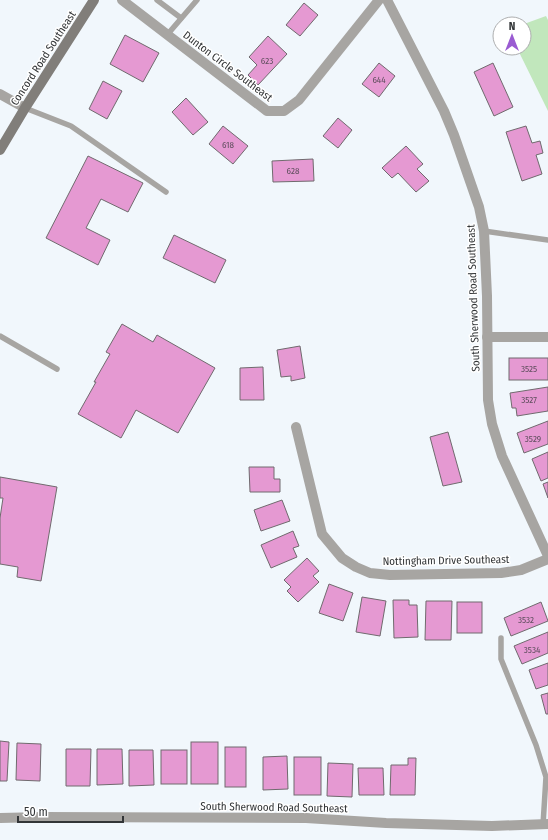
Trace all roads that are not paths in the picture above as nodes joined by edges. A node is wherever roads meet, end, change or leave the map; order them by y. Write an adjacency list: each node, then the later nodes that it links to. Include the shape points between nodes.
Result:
1 (94, 0): 10 (street, Concord Road Southeast)
2 (122, 0): 8 (street, Dunton Circle Southeast)
3 (156, 0): 7 (lane)
4 (197, 0): 7 (lane)
5 (379, 0): 8 (street, Dunton Circle Southeast, via 300,100 284,110 267,111)
6 (387, 0): 13 (street, South Sherwood Road Southeast, via 447,117 479,207)
7 (181, 18): 8 (lane)
8 (167, 35)
9 (0, 94): 10 (street)
10 (25, 108): 11 (street, Concord Road Southeast); 12 (lane, via 71,126)
11 (0, 150)
12 (166, 192)
13 (484, 231): 14 (lane); 16 (street, South Sherwood Road Southeast)
14 (548, 240)
15 (0, 336): 18 (lane)
16 (487, 337): 17 (street); 20 (street, South Sherwood Road Southeast, via 488,400 492,424 502,456)
17 (548, 337)
18 (57, 369)
19 (296, 428): 21 (street, Nottingham Drive Southeast, via 322,534 342,558 356,567 370,573 390,574 501,573 521,570)
20 (548, 556)
21 (548, 559)
22 (501, 638): 24 (lane, via 501,659 536,745 546,777)
23 (0, 818): 24 (street, South Sherwood Road Southeast, via 306,818 492,826)
24 (546, 824)

